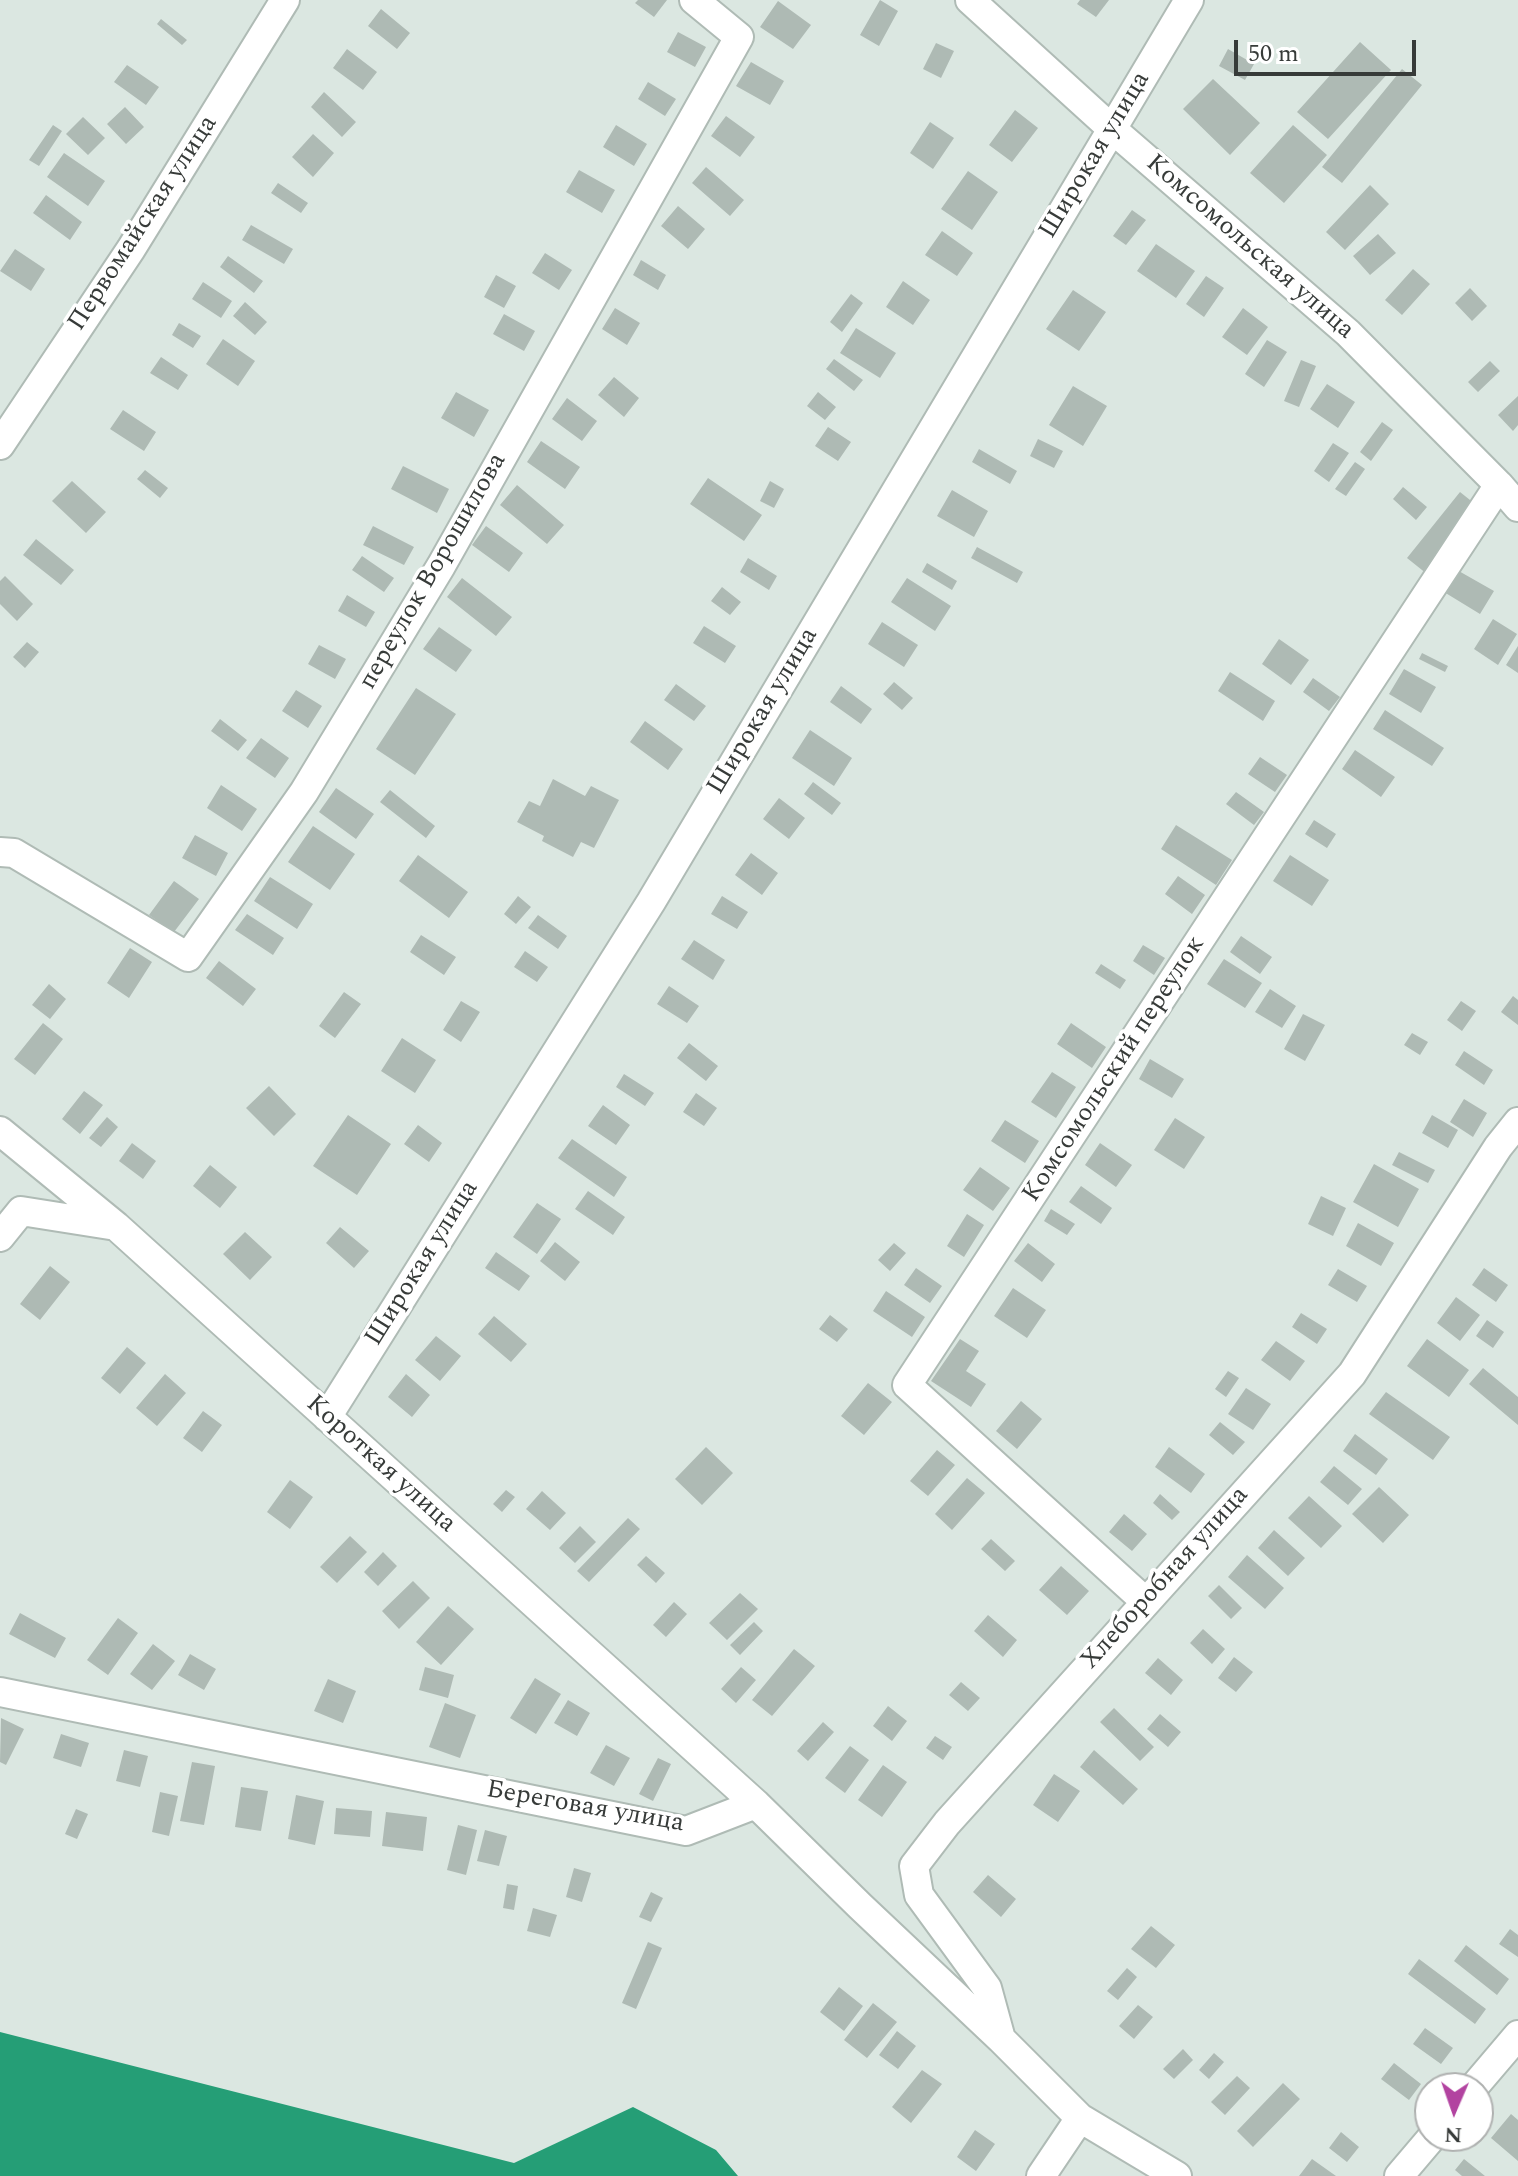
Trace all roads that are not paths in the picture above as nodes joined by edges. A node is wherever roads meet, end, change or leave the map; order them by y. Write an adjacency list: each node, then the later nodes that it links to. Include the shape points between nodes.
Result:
1 (285, 0): 6 (street, Первомайская улица, via 131,249)
2 (694, 0): 9 (street, переулок Ворошилова, via 739,37 441,566 304,792 188,957 14,853)
3 (970, 0): 5 (street, Комсомольская улица)
4 (1189, 0): 5 (street, Широкая улица)
5 (1112, 129): 7 (street, Комсомольская улица, via 1348,333); 14 (street, Широкая улица, via 651,902)
6 (0, 445)
7 (1499, 485): 8 (street, Комсомольская улица); 15 (street, Комсомольский переулок, via 907,1385)
8 (1518, 507)
9 (0, 852)
10 (1518, 1122): 15 (street, Хлеборобная улица, via 1352,1374)
11 (0, 1131): 12 (street, Короткая улица)
12 (116, 1226): 13 (street, via 21,1211); 14 (street, Короткая улица)
13 (0, 1237)
14 (327, 1417): 17 (street, Короткая улица)
15 (1146, 1602): 19 (street, Хлеборобная улица, via 914,1866 919,1895 987,1988)
16 (0, 1692): 17 (street, Береговая улица, via 686,1831)
17 (756, 1804): 19 (street)
18 (1518, 2035): 20 (street)
19 (1001, 2039): 21 (street)
20 (1487, 2072)
21 (1080, 2118): 23 (street); 24 (street)
22 (1419, 2152): 25 (street)
23 (1041, 2176)
24 (1177, 2176)
25 (1399, 2176)

